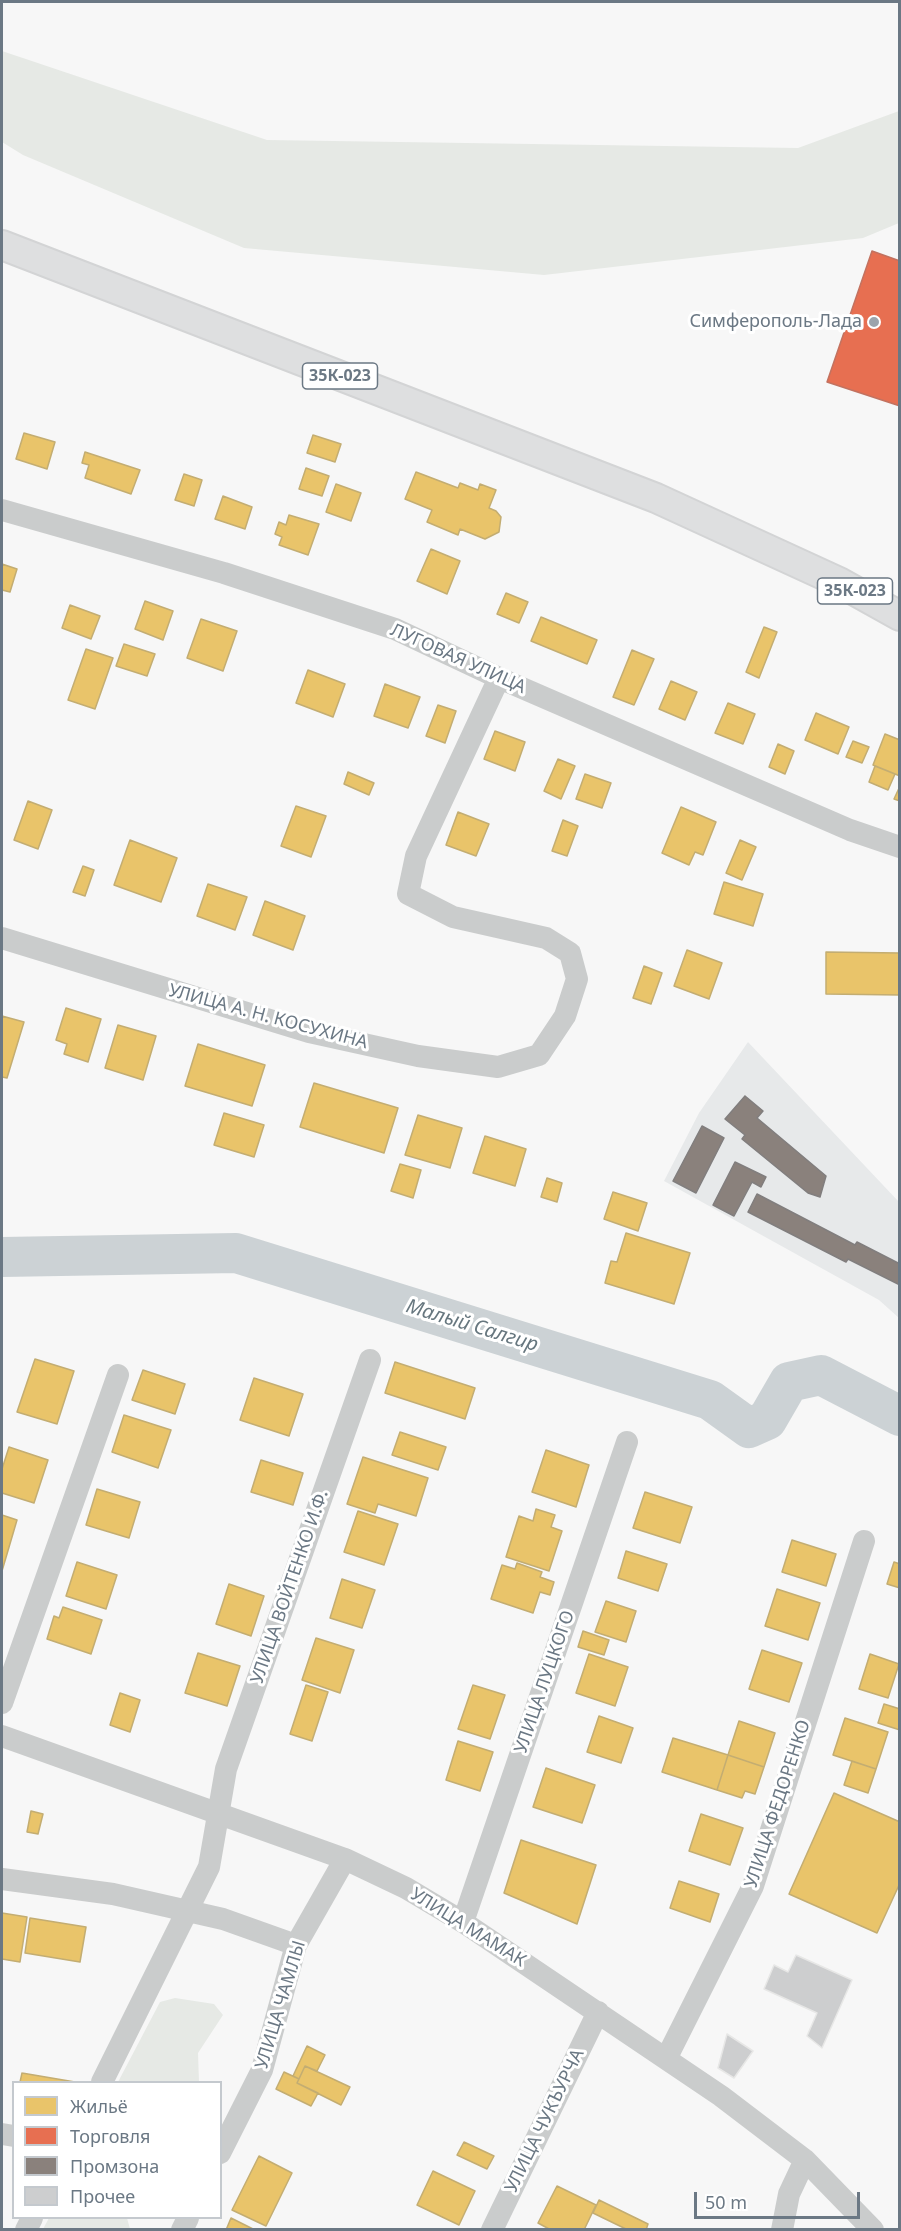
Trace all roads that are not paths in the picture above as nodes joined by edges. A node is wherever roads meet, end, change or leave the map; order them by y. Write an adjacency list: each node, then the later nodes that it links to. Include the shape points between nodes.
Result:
1 (2, 245): 3 (main road, 35К-023, via 656,498 838,582)
2 (2, 510): 4 (street, ЛУГОВАЯ УЛИЦА, via 224,573 395,629)
3 (900, 616)
4 (499, 678): 5 (street, ЛУГОВАЯ УЛИЦА, via 850,830); 6 (street, УЛИЦА А. Н. КОСУХИНА, via 416,856 408,894 453,917 546,938 570,953 577,979 565,1016 539,1055 498,1067 309,1032)
5 (900, 847)
6 (2, 938)
7 (370, 1360): 13 (street, УЛИЦА ВОЙТЕНКО И.Ф., via 226,1769)
8 (118, 1375): 11 (street)
9 (627, 1442): 17 (street, УЛИЦА ЛУЦКОГО)
10 (864, 1541): 20 (street, УЛИЦА ФЕДОРЕНКО, via 753,1886)
11 (2, 1703)
12 (2, 1736): 13 (street, УЛИЦА МАМАК)
13 (220, 1817): 14 (street, УЛИЦА МАМАК); 16 (street, УЛИЦА ВОЙТЕНКО И.Ф., via 210,1867)
14 (345, 1859): 17 (street, УЛИЦА МАМАК, via 406,1888); 18 (street, УЛИЦА ЧАМЛЫ)
15 (2, 1879): 16 (street, via 113,1894)
16 (188, 1912): 18 (street, via 224,1919); 21 (street, УЛИЦА ВОЙТЕНКО И.Ф.)
17 (463, 1922): 19 (street, УЛИЦА МАМАК)
18 (296, 1945): 22 (street, УЛИЦА ЧАМЛЫ, via 262,2070)
19 (598, 2012): 20 (street, УЛИЦА МАМАК); 24 (street, УЛИЦА ЧУКЪУРЧА)
20 (667, 2057): 23 (street, УЛИЦА МАМАК)
21 (103, 2081)
22 (222, 2149)
23 (805, 2160): 25 (street, via 789,2194); 26 (street, УЛИЦА МАМАК)
24 (492, 2229)
25 (782, 2229)
26 (873, 2229)

